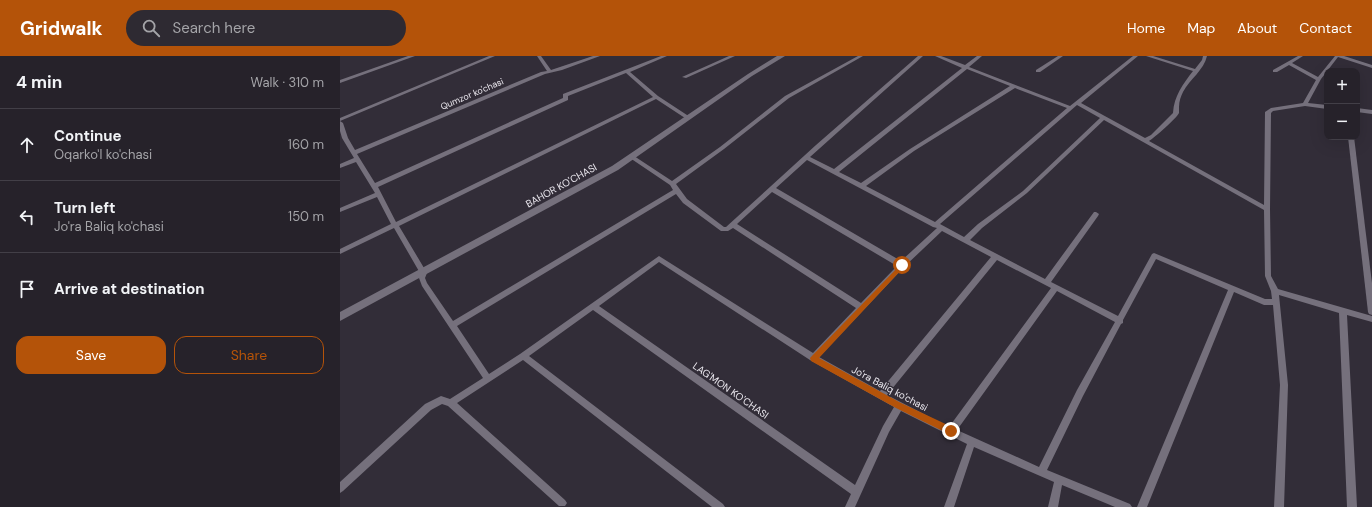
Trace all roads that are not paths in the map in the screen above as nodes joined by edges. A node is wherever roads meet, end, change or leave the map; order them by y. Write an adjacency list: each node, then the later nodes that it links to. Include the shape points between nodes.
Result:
1 (413, 56): 28 (street)
2 (493, 56): 39 (street)
3 (539, 56): 25 (street)
4 (598, 56): 25 (street, Qumzor ko'chasi)
5 (665, 56): 21 (street)
6 (733, 56): 26 (street)
7 (782, 56): 37 (street, BAHOR KO'CHASI)
8 (861, 56): 50 (street, via 788,97)
9 (921, 56): 46 (street)
10 (937, 56): 19 (street)
11 (980, 56): 19 (street)
12 (1061, 56): 22 (street)
13 (1136, 56): 31 (street)
14 (1148, 56): 23 (street)
15 (1205, 56): 23 (street)
16 (1301, 56): 18 (street)
17 (1338, 56): 20 (street); 27 (street)
18 (1288, 63): 24 (street); 27 (street)
19 (966, 67): 29 (street); 49 (street)
20 (1372, 67)
21 (626, 71): 30 (street); 51 (street, via 565,95 566,99)
22 (1038, 71)
23 (1197, 71): 43 (street, via 1184,85 1175,104 1176,113 1153,136)
24 (1275, 71)
25 (550, 72): 44 (street, Qumzor ko'chasi)
26 (684, 77)
27 (1319, 79): 32 (street)
28 (340, 82)
29 (1014, 86): 34 (street); 52 (street, via 912,150)
30 (656, 96): 37 (street); 59 (street)
31 (1077, 103): 34 (street); 38 (street)
32 (1305, 104): 33 (street); 56 (street, via 1268,112)
33 (1324, 107)
34 (1070, 108): 61 (street)
35 (1360, 110): 36 (street)
36 (1372, 112)
37 (688, 117): 45 (street, BAHOR KO'CHASI)
38 (1103, 118): 43 (street); 62 (street, via 1025,192)
39 (340, 120)
40 (340, 123): 41 (street)
41 (342, 136): 44 (street)
42 (1351, 140): 75 (street)
43 (1144, 141): 56 (street)
44 (354, 153): 47 (street)
45 (632, 157): 50 (street); 66 (street, BAHOR KO'CHASI)
46 (806, 157): 49 (street); 53 (street)
47 (358, 159): 48 (street); 51 (street)
48 (340, 166)
49 (836, 171): 52 (street)
50 (672, 184): 54 (street)
51 (374, 186): 55 (street)
52 (861, 186): 61 (street)
53 (772, 189): 60 (street); 65 (street)
54 (676, 191): 60 (street, via 685,201 723,229); 79 (street)
55 (378, 194): 57 (street); 59 (street)
56 (1267, 209): 70 (street, via 1268,276)
57 (340, 210)
58 (1096, 214): 67 (street)
59 (394, 225): 63 (street); 66 (street)
60 (734, 225): 73 (street)
61 (938, 226): 62 (street); 65 (street)
62 (965, 240): 64 (street)
63 (340, 252)
64 (996, 256): 67 (street); 83 (street)
65 (902, 265): 73 (street)
66 (424, 272): 76 (street, BAHOR KO'CHASI); 79 (street, via 424,284)
67 (1046, 282): 68 (street)
68 (1056, 288): 78 (street); 86 (street)
69 (1232, 288): 71 (street, via 1264,302); 78 (street, via 1154,256); 98 (street)
70 (1275, 291): 71 (street); 74 (street)
71 (1276, 302): 99 (street, via 1284,385)
72 (593, 306): 80 (street); 81 (street, Jo'ra Baliq ko'chasi, via 659,259); 91 (street, LAG'MON KO'CHASI)
73 (862, 308): 81 (street)
74 (1343, 310): 77 (street); 100 (street)
75 (1372, 312)
76 (340, 317)
77 (1372, 319)
78 (1120, 321): 88 (street)
79 (453, 325): 82 (street)
80 (523, 356): 82 (street); 93 (street)
81 (813, 358): 83 (street, Jo'ra Baliq ko'chasi)
82 (488, 379): 84 (street)
83 (881, 396): 85 (street, Jo'ra Baliq ko'chasi)
84 (451, 403): 90 (street, via 441,400 428,407); 92 (street)
85 (899, 406): 86 (street, Jo'ra Baliq ko'chasi); 91 (street)
86 (951, 431): 87 (street, Jo'ra Baliq ko'chasi)
87 (972, 442): 88 (street, Jo'ra Baliq ko'chasi); 95 (street)
88 (1040, 472): 89 (street, Jo'ra Baliq ko'chasi)
89 (1059, 480): 96 (street); 97 (street, Jo'ra Baliq ko'chasi)
90 (340, 488)
91 (857, 492): 94 (street)
92 (562, 503)
93 (720, 507)
94 (850, 507)
95 (949, 507)
96 (1053, 507)
97 (1127, 507)
98 (1142, 507)
99 (1279, 507)
100 (1352, 507)

